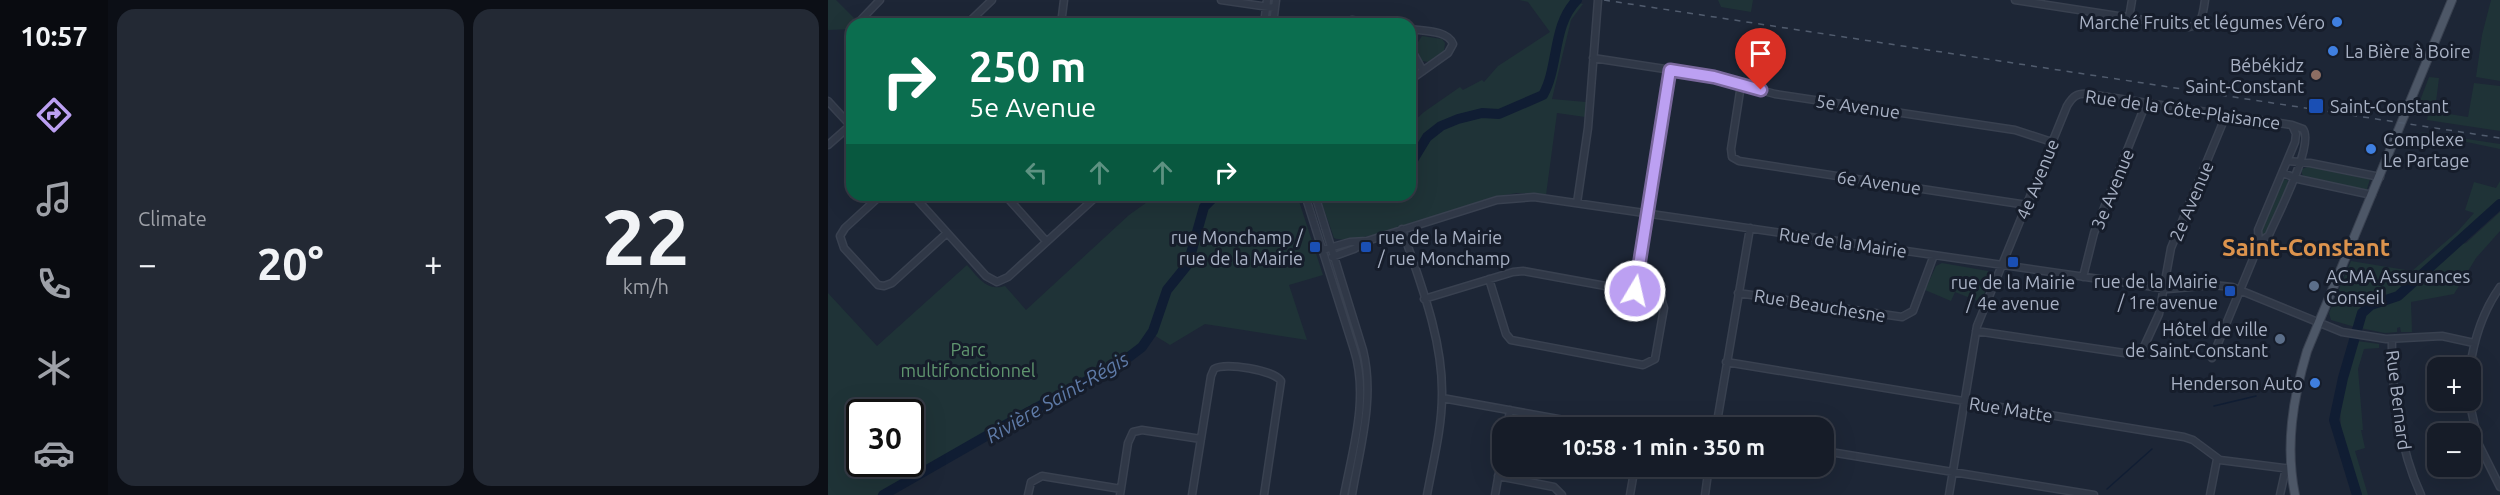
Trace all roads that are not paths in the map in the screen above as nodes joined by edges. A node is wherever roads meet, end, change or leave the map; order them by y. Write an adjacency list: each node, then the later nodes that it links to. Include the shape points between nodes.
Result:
1 (880, 0): 14 (street)
2 (992, 0): 15 (street)
3 (1064, 0): 16 (street)
4 (1221, 0): 11 (street)
5 (1276, 0): 13 (street)
6 (1598, 0): 22 (street)
7 (2015, 0): 12 (street)
8 (2132, 0): 19 (street)
9 (2205, 0): 19 (street, via 2201,21 2192,27)
10 (2452, 0): 40 (main road)
11 (1266, 3): 13 (street); 17 (street)
12 (2060, 3): 19 (street)
13 (1275, 8): 18 (street)
14 (863, 18)
15 (973, 18)
16 (1061, 18)
17 (1265, 18)
18 (1274, 18)
19 (2129, 18)
20 (1416, 30): 24 (street, via 1445,35 1452,41 1451,50)
21 (1416, 58): 24 (street)
22 (1593, 58): 23 (street, 5e Avenue); 48 (street, via 1588,128)
23 (1670, 70): 26 (street, 5e Avenue); 50 (street)
24 (1423, 71): 25 (street)
25 (1416, 76)
26 (1741, 85): 34 (street, 5e Avenue, via 1775,94 2015,130); 49 (street, 6e Avenue, via 1732,157 1747,163)
27 (2076, 94): 29 (street, Rue de la Côte-Plaisance); 34 (street, 4e Avenue)
28 (828, 101): 31 (street)
29 (2146, 103): 30 (street, Rue de la Côte-Plaisance); 63 (street, 3e Avenue, via 2094,233)
30 (2226, 116): 32 (street, Rue de la Côte-Plaisance); 66 (street, 2e Avenue, via 2171,248)
31 (846, 119)
32 (2292, 125): 36 (street, via 2296,138); 37 (street, via 2306,133)
33 (846, 129): 35 (street)
34 (2052, 142): 49 (street, 4e Avenue)
35 (828, 145)
36 (2288, 161): 37 (street); 38 (street)
37 (2301, 162): 39 (street); 40 (street)
38 (2283, 173): 39 (street); 56 (street, via 2258,230)
39 (2293, 177): 41 (street); 56 (street, via 2269,235)
40 (2380, 177): 41 (main road)
41 (2372, 195): 71 (main road)
42 (874, 201): 53 (street, via 840,236 842,246 878,285 892,283)
43 (918, 201): 53 (street)
44 (1010, 201): 55 (street)
45 (1090, 201): 55 (street)
46 (1307, 201): 58 (street)
47 (1317, 201): 57 (street)
48 (1576, 203): 50 (street, Rue de la Mairie); 52 (street, Rue de la Mairie, via 1534,197 1503,198)
49 (2026, 205): 62 (street, 4e Avenue)
50 (1647, 213): 51 (street, Rue de la Mairie); 68 (street)
51 (1750, 228): 59 (street, Rue de la Mairie); 69 (street)
52 (1402, 230): 54 (street, Rue de la Mairie); 70 (street)
53 (947, 233): 55 (street, via 995,282 1006,279)
54 (1367, 240): 57 (street, Rue de la Mairie); 60 (street, Rue de la Mairie)
55 (1046, 241)
56 (2259, 243): 67 (street)
57 (1331, 247): 58 (street, Rue de la Mairie); 60 (street)
58 (1322, 250): 61 (street)
59 (1934, 255): 62 (street, Rue de la Mairie); 69 (street, Rue Beauchesne, via 1913,311 1902,317)
60 (1334, 256): 61 (street, Rue de la Mairie); 100 (street, via 1363,350 1368,383)
61 (1325, 259): 99 (street, via 1356,356 1361,386)
62 (2002, 265): 63 (street, Rue de la Mairie); 72 (street, 4e Avenue)
63 (2083, 277): 66 (street, Rue de la Mairie)
64 (1489, 279): 68 (street, via 1523,271); 68 (street, via 1511,340 1646,365 1656,357 1664,304 1659,296); 70 (street)
65 (2500, 287): 74 (street)
66 (2163, 289): 67 (street, Rue de la Mairie, via 2213,285); 72 (street, 2e Avenue, via 2157,318 2145,347 2137,354)
67 (2240, 289): 71 (street, Rue de la Mairie); 76 (street)
68 (1635, 291)
69 (1738, 293): 77 (street)
70 (1424, 300): 78 (street, via 1438,348)
71 (2318, 322): 73 (street, Rue de la Mairie, via 2348,333); 88 (main road, via 2297,389)
72 (1976, 331): 79 (street, 4e Avenue)
73 (2392, 339): 74 (street, Rue de la Mairie, via 2442,336); 111 (street, Rue Bernard, via 2402,439)
74 (2474, 343): 75 (street)
75 (2472, 357)
76 (2212, 358)
77 (1726, 362): 79 (street, Rue Matte); 84 (street)
78 (1443, 398): 80 (street); 101 (street)
79 (1965, 401): 87 (street, Rue Matte, via 2189,438); 89 (street, 4e Avenue)
80 (1510, 410): 82 (street); 83 (street)
81 (2471, 411): 94 (street, via 2479,445)
82 (1509, 417)
83 (1548, 417)
84 (1718, 417)
85 (1201, 439): 95 (street, via 1133,432); 97 (street); 98 (street, via 1214,369 1227,366 1278,376 1281,385)
86 (1834, 453): 89 (street)
87 (2217, 459): 88 (street, Rue Matte); 108 (street)
88 (2288, 467): 109 (street); 110 (main road)
89 (1953, 472): 106 (street, 4e Avenue); 107 (street)
90 (1498, 477): 102 (street)
91 (1503, 477): 103 (street, via 1554,487)
92 (1633, 477): 104 (street)
93 (1707, 477): 105 (street)
94 (2500, 487)
95 (1120, 492): 96 (street, via 1042,476 1031,482)
96 (1028, 495)
97 (1192, 495)
98 (1264, 495)
99 (1344, 495)
100 (1352, 495)
101 (1427, 495)
102 (1495, 495)
103 (1562, 495)
104 (1630, 495)
105 (1705, 495)
106 (1949, 495)
107 (2094, 495)
108 (2210, 495)
109 (2280, 495)
110 (2295, 495)
111 (2421, 495)

